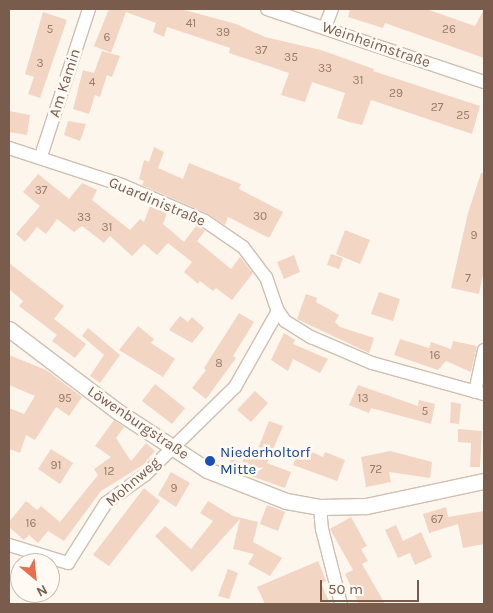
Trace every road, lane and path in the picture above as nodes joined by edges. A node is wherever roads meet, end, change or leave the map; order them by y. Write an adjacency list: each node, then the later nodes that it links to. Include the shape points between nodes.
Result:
1 (89, 9): 7 (street, Am Kamin)
2 (267, 9): 4 (street, Weinheimstraße)
3 (332, 9): 4 (street)
4 (325, 27): 5 (street, Weinheimstraße)
5 (484, 82)
6 (9, 148): 7 (street, Guardinistraße)
7 (40, 156): 8 (street, Guardinistraße, via 205,221 243,247 266,277)
8 (278, 311): 11 (street, Guardinistraße, via 285,321 338,351); 12 (street, Mohnweg, via 236,387)
9 (9, 329): 12 (street, Löwenburgstraße, via 117,411)
10 (484, 350): 11 (street)
11 (480, 393)
12 (172, 447): 14 (street, Löwenburgstraße, via 207,470 240,484 286,501); 15 (street, Mohnweg, via 145,475 106,503 68,563)
13 (484, 481): 14 (street, Löwenburgstraße, via 366,506)
14 (320, 508): 16 (street, via 326,548)
15 (9, 545)
16 (341, 604)

